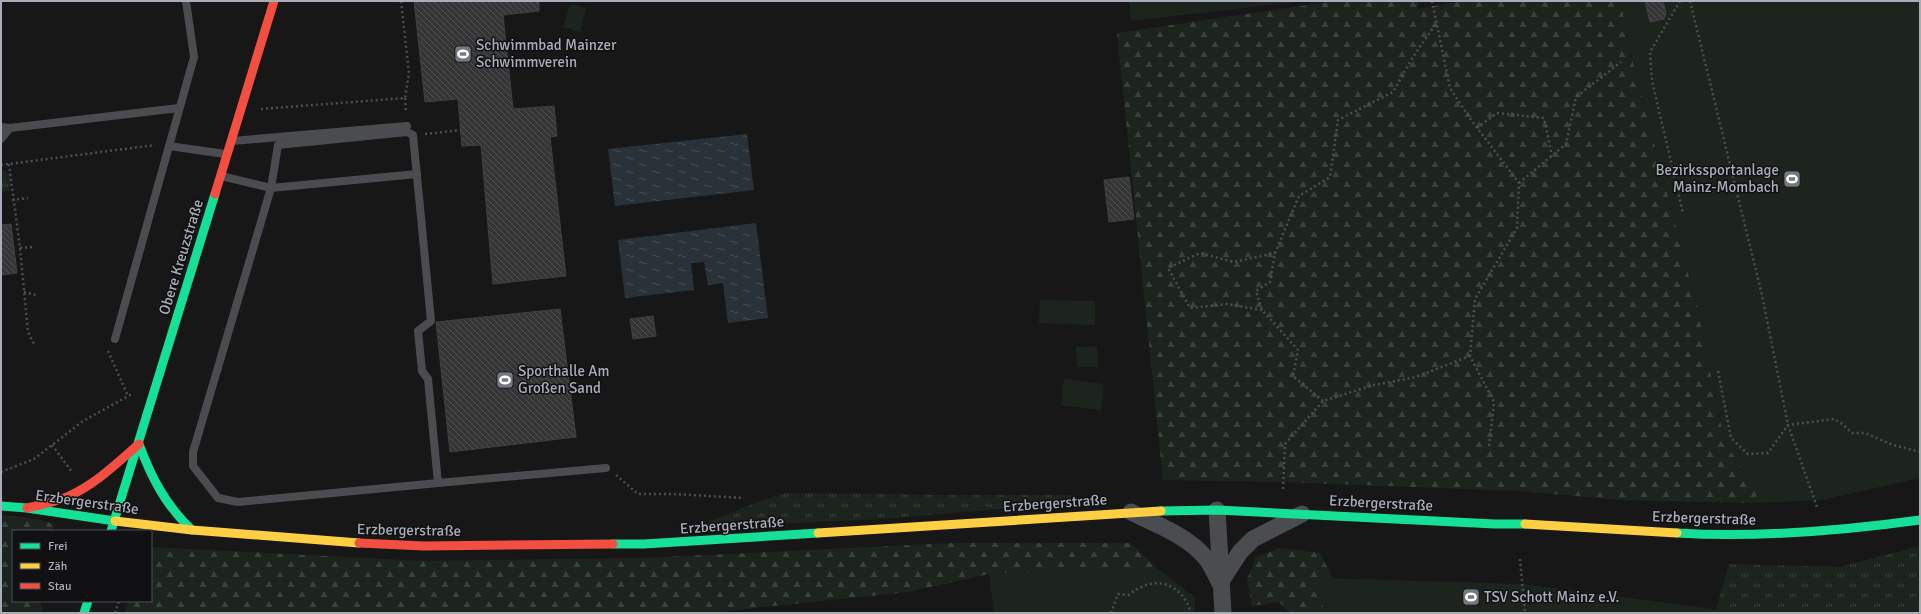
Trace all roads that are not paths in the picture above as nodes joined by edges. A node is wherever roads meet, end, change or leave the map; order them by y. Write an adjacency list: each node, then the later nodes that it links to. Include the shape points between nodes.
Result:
1 (186, 1): 3 (lane, via 194,56)
2 (274, 1): 8 (main road, Obere Kreuzstraße)
3 (179, 108): 6 (lane); 9 (lane)
4 (407, 126): 8 (lane)
5 (1, 127): 6 (lane)
6 (10, 128): 7 (lane)
7 (1, 139)
8 (232, 141): 10 (main road, Obere Kreuzstraße)
9 (169, 146): 10 (lane); 14 (lane)
10 (228, 154): 12 (main road, Obere Kreuzstraße)
11 (417, 174): 13 (lane); 13 (lane, via 413,135 407,132 278,145); 17 (lane, via 432,321 418,331 422,371 428,379)
12 (221, 176): 13 (lane); 15 (main road, Obere Kreuzstraße)
13 (271, 188): 17 (lane, via 193,452 192,466 218,498 238,502)
14 (115, 339)
15 (139, 444): 19 (main road, via 75,493); 24 (main road, Obere Kreuzstraße); 26 (main road, Erzbergerstraße, via 160,493 178,518)
16 (606, 468): 17 (lane)
17 (438, 483)
18 (1, 506): 19 (main road, Erzbergerstraße)
19 (27, 508): 24 (main road, Erzbergerstraße)
20 (1217, 510): 21 (main road, Erzbergerstraße); 22 (main road, Erzbergerstraße); 27 (street)
21 (1131, 512): 26 (main road, Erzbergerstraße, via 644,544 424,546); 27 (street, via 1184,540 1200,552)
22 (1304, 513): 23 (main road, Erzbergerstraße, via 1717,535 1858,529); 27 (street, via 1253,539 1240,552)
23 (1920, 520)
24 (115, 521): 25 (main road, Obere Kreuzstraße); 26 (main road, Erzbergerstraße)
25 (111, 530)
26 (192, 530)
27 (1220, 583): 30 (street)
28 (88, 602): 29 (main road)
29 (84, 613)
30 (1223, 613)

